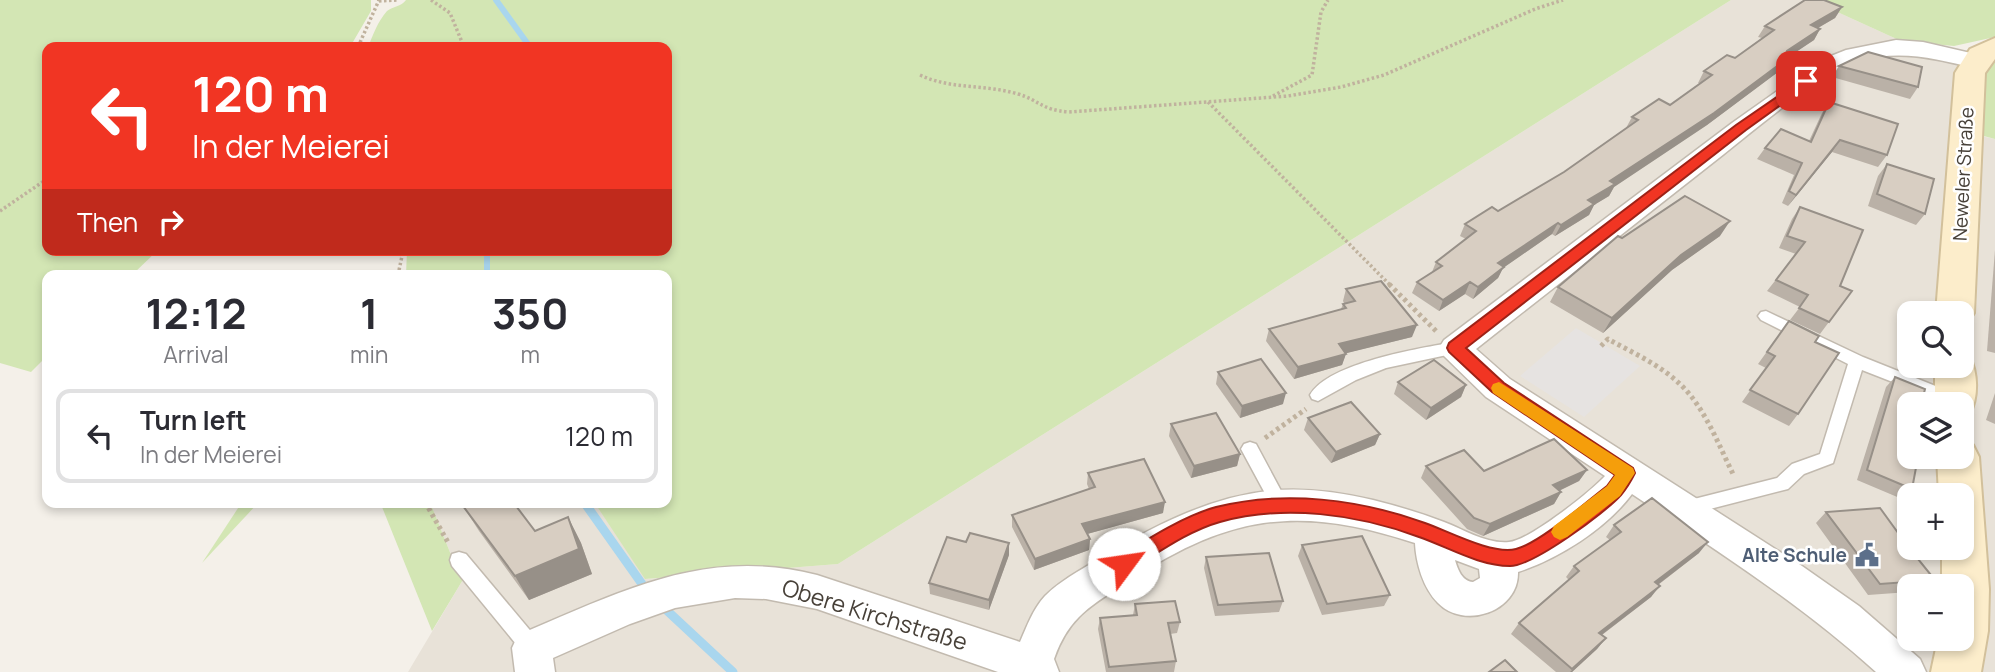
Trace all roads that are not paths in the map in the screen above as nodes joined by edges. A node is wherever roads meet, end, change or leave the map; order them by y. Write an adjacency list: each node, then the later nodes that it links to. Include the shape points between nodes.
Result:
1 (1985, 54): 2 (main road, Neweler Straße, via 1970,73); 4 (street, via 1896,47 1854,55 1818,71)
2 (1956, 301)
3 (1766, 316): 5 (lane)
4 (1455, 348): 7 (lane, via 1364,367); 9 (street, via 1498,387)
5 (1857, 361): 6 (lane); 11 (lane, via 1827,458 1798,469 1782,484 1700,504)
6 (1955, 390)
7 (1318, 395)
8 (1250, 449): 10 (lane)
9 (1626, 473): 10 (street, via 1614,491 1533,551 1509,558 1494,556 1498,584 1482,597 1452,592 1439,574 1432,550 1434,534 1344,509); 11 (street)
10 (1280, 505): 15 (street, via 1216,515 1161,541 1093,583 1058,609 1047,626)
11 (1692, 517): 16 (street, via 1817,597)
12 (459, 560): 14 (lane)
13 (1964, 560): 17 (main road, via 1966,606)
14 (533, 660): 15 (street, Obere Kirchstraße, via 619,612 696,587 744,581 792,586 968,642)
15 (1035, 670)
16 (1906, 672)
17 (1956, 672)

